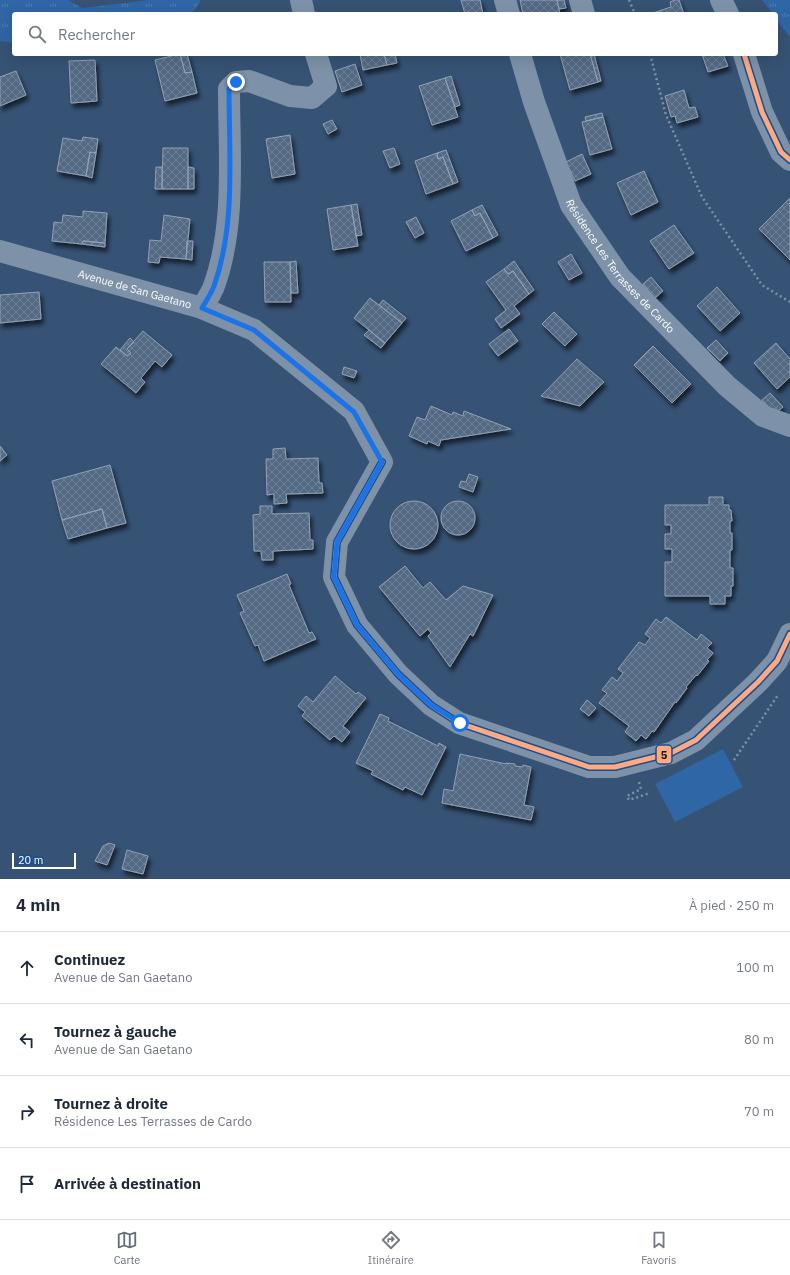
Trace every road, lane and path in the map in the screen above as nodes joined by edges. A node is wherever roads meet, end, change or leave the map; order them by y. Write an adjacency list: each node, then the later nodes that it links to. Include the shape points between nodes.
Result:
1 (301, 0): 6 (street)
2 (505, 0): 7 (street)
3 (580, 0): 8 (street)
4 (629, 0): 9 (path)
5 (721, 0): 10 (street)
6 (304, 12)
7 (508, 12)
8 (583, 12)
9 (634, 12)
10 (727, 12)
11 (317, 56): 18 (street, via 326,86 312,98 290,96 249,81 236,82 229,89 228,220 225,246 213,288)
12 (521, 56): 19 (street, Résidence Les Terrasses de Cardo, via 534,102 571,205 620,277 727,386 763,416)
13 (651, 56): 17 (path, via 666,115 702,197 762,285)
14 (745, 56): 15 (street, via 762,112 781,152)
15 (790, 160)
16 (0, 251): 18 (street, Avenue de San Gaetano)
17 (790, 302)
18 (202, 308): 23 (street, Avenue de San Gaetano, via 254,330 354,412 382,462 337,542 334,577 357,625 398,674 431,705 460,723 588,767 615,767)
19 (790, 426)
20 (790, 634): 23 (street, Avenue de San Gaetano, via 777,661 696,740 671,753)
21 (780, 691): 22 (path)
22 (734, 760)
23 (632, 762): 24 (path, via 641,789 627,796 629,800)
24 (650, 793)

